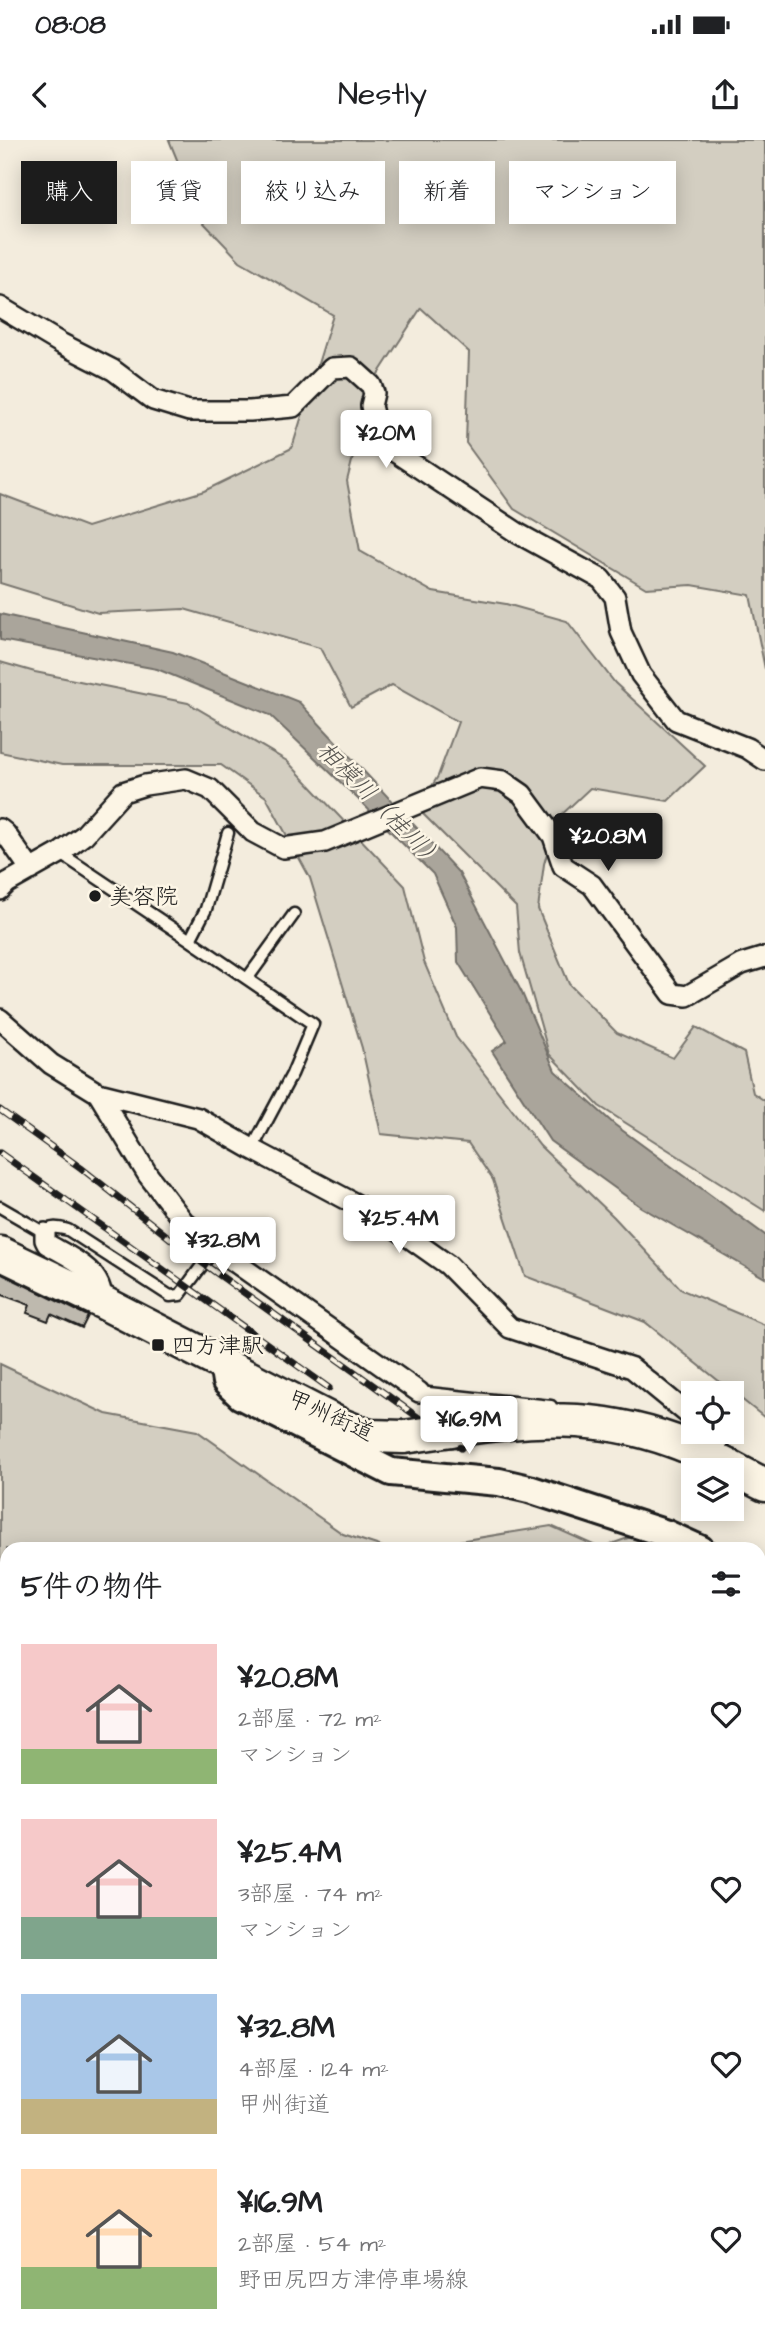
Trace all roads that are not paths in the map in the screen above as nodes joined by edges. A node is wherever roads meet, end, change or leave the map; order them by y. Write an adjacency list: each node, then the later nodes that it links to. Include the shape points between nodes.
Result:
1 (0, 306): 2 (street, via 113,370 153,400 189,411 293,407 332,368 351,367 371,385 380,442 519,534 601,579 615,597 621,632 641,675 676,720 747,748)
2 (765, 760)
3 (0, 829): 6 (street)
4 (228, 833): 9 (lane, via 206,909)
5 (60, 853): 6 (street); 9 (lane); 10 (street, via 84,835 123,792 145,785 186,779 210,789 253,832 283,848 324,842 480,778 503,781 522,794 554,836 563,866 592,885 672,994 687,996 741,964)
6 (31, 870): 7 (street)
7 (0, 890)
8 (294, 914): 11 (lane)
9 (190, 940): 11 (lane)
10 (765, 957)
11 (247, 979): 14 (lane, via 313,1024)
12 (0, 1019): 13 (street, via 51,1064)
13 (98, 1093): 14 (street, via 198,1118); 17 (street, via 148,1175 184,1222)
14 (251, 1149): 22 (street, via 380,1217 448,1265 510,1328 632,1368)
15 (0, 1207): 16 (lane)
16 (46, 1233): 17 (lane, via 57,1227 68,1230 170,1296 180,1295); 19 (street, via 47,1244 89,1269 99,1283)
17 (215, 1248): 21 (street)
18 (0, 1253): 19 (highway, 甲州街道)
19 (102, 1302): 20 (highway, 甲州街道)
20 (223, 1364): 23 (highway, 甲州街道, bridge, via 369,1436 404,1437 538,1419); 27 (main road, via 226,1382 241,1396 391,1472 529,1489)
21 (419, 1392): 23 (lane, via 563,1408)
22 (681, 1408)
23 (591, 1422): 24 (highway, 甲州街道, via 662,1438)
24 (709, 1458)
25 (744, 1474): 26 (highway, 甲州街道)
26 (765, 1485)
27 (685, 1542)

